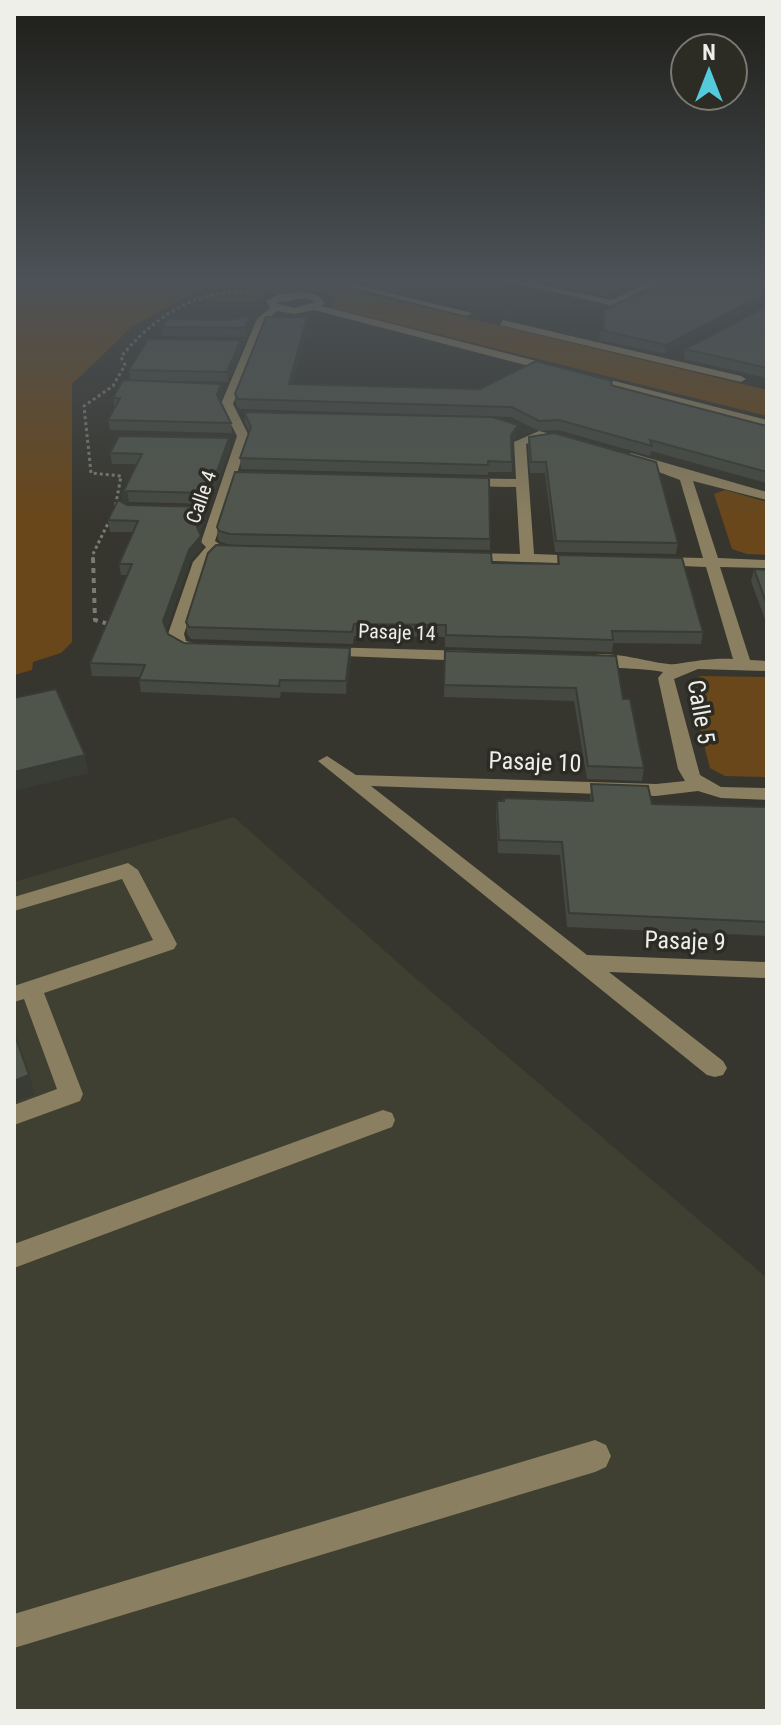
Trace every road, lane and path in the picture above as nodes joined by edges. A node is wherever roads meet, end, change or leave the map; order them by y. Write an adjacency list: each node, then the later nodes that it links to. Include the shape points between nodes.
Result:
1 (122, 358): 9 (path, via 125,365)
2 (245, 358): 12 (street)
3 (526, 358): 15 (street)
4 (654, 358): 6 (street)
5 (670, 358): 6 (street)
6 (665, 361): 7 (street); 8 (street)
7 (654, 368)
8 (741, 379)
9 (113, 386): 10 (path); 28 (path, via 84,406 91,473 121,476)
10 (121, 386)
11 (218, 388): 12 (street)
12 (233, 388): 13 (street, via 227,404)
13 (231, 415): 14 (street); 20 (street, via 243,430)
14 (246, 416)
15 (767, 424)
16 (516, 426): 17 (street)
17 (533, 436): 19 (street); 26 (street, via 520,442)
18 (228, 441): 20 (street)
19 (573, 441)
20 (242, 442): 23 (street, Calle 4)
21 (613, 452): 22 (street)
22 (682, 474): 27 (street); 36 (street)
23 (230, 476): 24 (street); 30 (street, Calle 4, via 210,511 208,542)
24 (245, 477)
25 (445, 481): 26 (street)
26 (522, 483): 33 (street)
27 (767, 496)
28 (115, 509): 29 (path); 38 (path, via 93,554 95,620)
29 (129, 509)
30 (213, 548): 31 (street, Calle 4); 39 (street, via 200,562 175,639 186,647)
31 (247, 552)
32 (449, 557): 33 (street)
33 (527, 558): 34 (street)
34 (606, 560)
35 (638, 561): 36 (street)
36 (712, 563): 37 (street); 43 (street)
37 (767, 564)
38 (123, 628)
39 (212, 649)
40 (305, 651): 41 (street, Pasaje 14)
41 (491, 657)
42 (569, 659): 45 (street, via 643,662)
43 (743, 665): 44 (street, Calle 5); 45 (street, Calle 5, via 688,664)
44 (767, 666)
45 (673, 669): 48 (street, Calle 5, via 666,678 687,769)
46 (327, 761): 47 (street)
47 (359, 781): 48 (street, Pasaje 10, via 656,790); 51 (street)
48 (700, 785): 49 (street, via 719,792)
49 (767, 794)
50 (14, 904): 53 (street, via 128,870 166,944)
51 (591, 964): 52 (street, Pasaje 9); 54 (street)
52 (767, 970)
53 (23, 991): 55 (street, via 71,1094)
54 (715, 1068)
55 (14, 1115)
56 (383, 1120): 57 (street)
57 (14, 1256)
58 (595, 1456): 59 (street)
59 (14, 1631)

